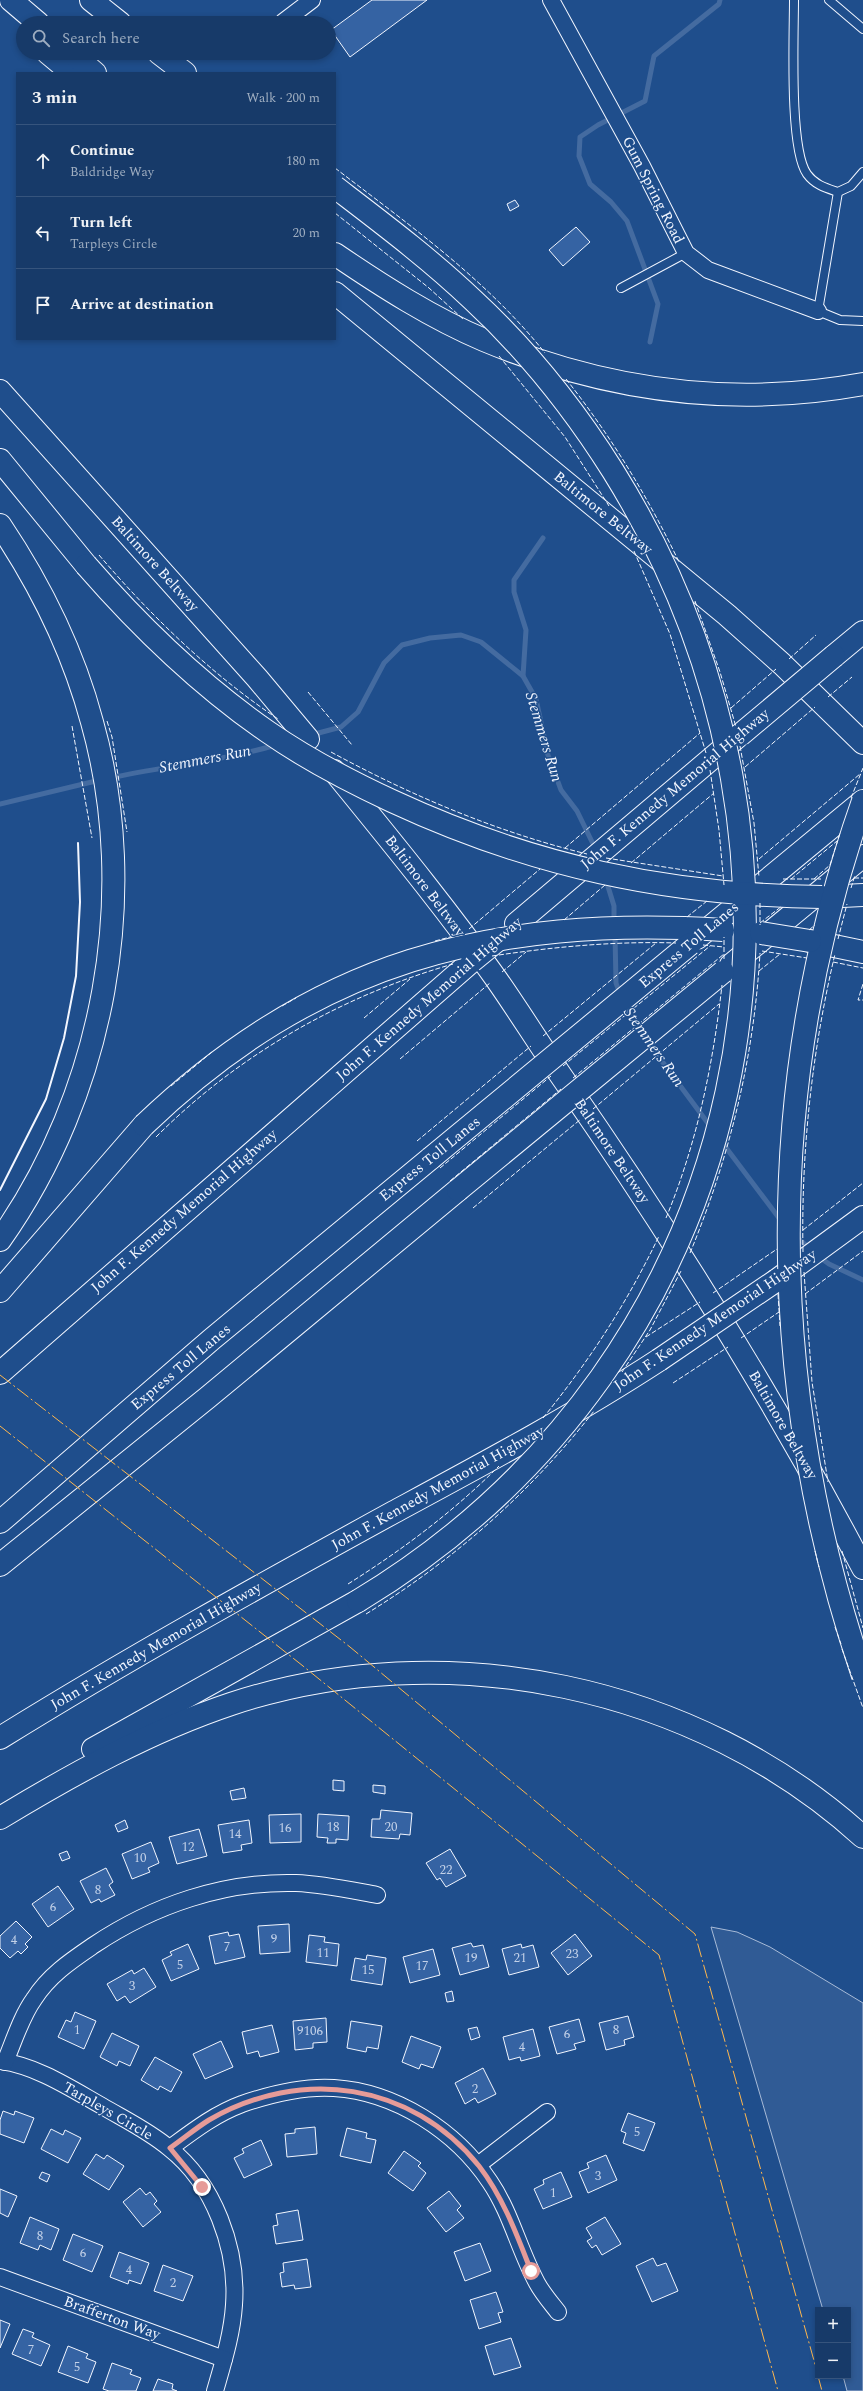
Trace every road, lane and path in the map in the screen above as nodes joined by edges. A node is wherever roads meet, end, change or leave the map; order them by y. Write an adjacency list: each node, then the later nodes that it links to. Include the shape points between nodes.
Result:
1 (11, 0): 8 (highway)
2 (91, 0): 9 (highway)
3 (312, 0): 10 (street)
4 (550, 0): 22 (street, Gum Spring Road)
5 (794, 0): 21 (lane, via 796,134 806,173 821,187)
6 (829, 0): 12 (lane)
7 (0, 10): 11 (highway)
8 (30, 16)
9 (111, 16)
10 (290, 16)
11 (16, 24)
12 (863, 29)
13 (56, 60): 16 (highway)
14 (80, 60): 17 (highway)
15 (168, 60): 18 (highway)
16 (71, 72)
17 (94, 72)
18 (184, 72)
19 (863, 172): 21 (lane, via 851,186)
20 (336, 188): 49 (highway, bridge, via 425,258 496,322 558,393 596,444 660,556 684,612 722,731 739,820 746,914 741,1008 731,1074 718,1129 686,1224 660,1282 629,1336 594,1386 536,1459 515,1480 443,1544 390,1582)
21 (838, 192): 26 (lane)
22 (686, 253): 24 (lane); 26 (street, Gum Spring Road, via 708,270)
23 (336, 255): 28 (highway, via 452,325 484,340 573,372 680,392 736,395 797,393)
24 (621, 288)
25 (336, 294): 34 (highway, Baltimore Beltway, via 716,606 782,664)
26 (818, 311): 27 (lane, via 840,320)
27 (863, 321)
28 (863, 384)
29 (0, 391): 33 (highway, Baltimore Beltway)
30 (0, 460): 38 (highway, bridge, via 86,565 161,645 208,687 267,732 357,784 466,833 542,859 644,882 766,895)
31 (0, 525): 41 (highway, via 31,574 59,629 82,688 93,723 105,781 112,834 113,881 110,945 93,1037 79,1084 62,1129 27,1198)
32 (863, 632): 43 (highway, John F. Kennedy Memorial Highway, bridge, via 382,1038)
33 (308, 739)
34 (863, 743)
35 (324, 758): 46 (highway, Baltimore Beltway, via 410,864 495,978 624,1168 694,1276 792,1438)
36 (863, 801): 44 (highway, Express Toll Lanes, bridge, via 212,1339); 47 (highway, bridge, via 825,924 806,1018 792,1121 787,1246 794,1363 813,1486 835,1588)
37 (863, 856): 45 (highway, bridge, via 207,1398)
38 (863, 895)
39 (863, 952): 42 (highway, bridge, via 760,934 657,926 596,928 522,935 437,951 402,963 340,988 275,1022 223,1057 144,1125)
40 (863, 1217): 48 (highway, John F. Kennedy Memorial Highway, bridge, via 766,1288 607,1393 122,1664)
41 (0, 1240)
42 (0, 1291)
43 (0, 1373)
44 (0, 1522)
45 (0, 1564)
46 (863, 1568)
47 (863, 1676)
48 (0, 1738)
49 (0, 1803)
50 (0, 1818): 51 (highway, via 155,1733 233,1703 326,1681 386,1674 452,1673 556,1684 617,1700 682,1723 771,1768)
51 (863, 1837)
52 (377, 1895): 53 (street, via 297,1883 262,1884 189,1898 149,1914 104,1938 54,1974 34,1999)
53 (3, 2062): 55 (street, Tarpleys Circle, via 22,2065 67,2086)
54 (547, 2112): 56 (street)
55 (170, 2148): 56 (street, via 209,2120 241,2105 291,2091 334,2088 374,2096 420,2116 456,2143); 59 (street, Tarpleys Circle, via 192,2173 215,2207 229,2249 234,2304)
56 (478, 2166): 58 (street, via 503,2205 537,2282)
57 (0, 2276): 59 (street, Brafferton Way)
58 (558, 2312)
59 (224, 2360): 60 (street, Tarpleys Circle)
60 (214, 2391)

